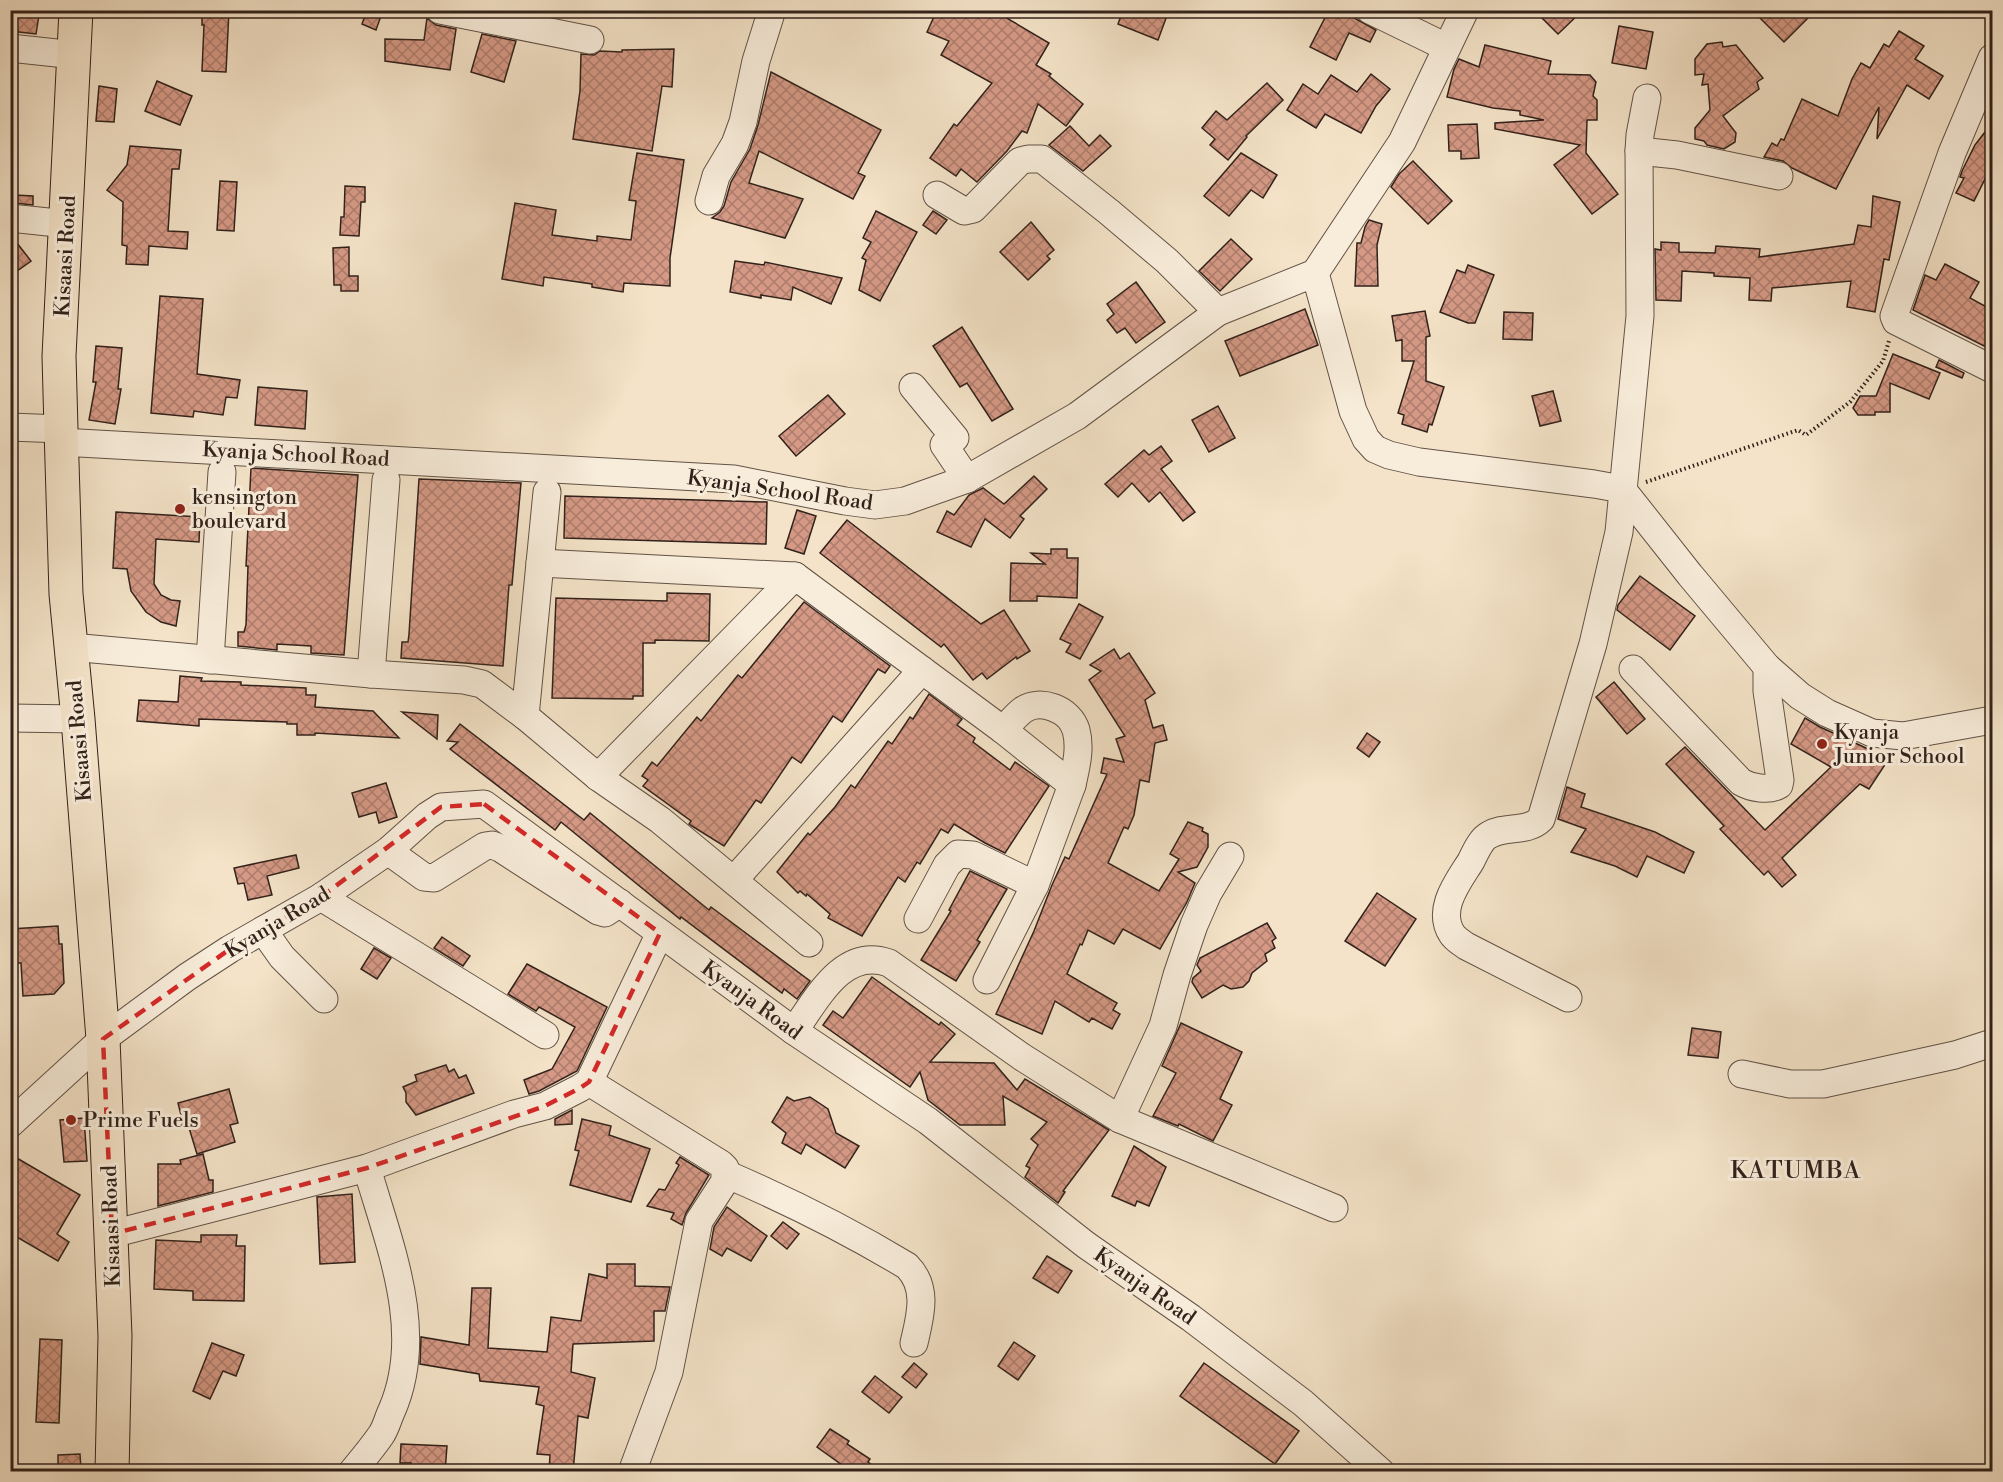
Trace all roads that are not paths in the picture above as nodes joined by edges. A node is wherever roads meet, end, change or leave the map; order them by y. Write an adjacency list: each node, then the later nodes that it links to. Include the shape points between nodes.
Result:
1 (76, 10): 9 (main road, Kisaasi Road)
2 (440, 10): 6 (street)
3 (772, 10): 15 (street, via 743,122 716,176)
4 (1370, 10): 7 (street)
5 (1465, 10): 7 (street)
6 (590, 40)
7 (1446, 47): 18 (street, via 1402,142)
8 (10, 48): 9 (street)
9 (75, 55): 17 (main road, Kisaasi Road)
10 (1992, 58): 20 (street, via 1894,311 1896,321)
11 (1647, 98): 12 (street)
12 (1639, 151): 13 (street); 27 (street, via 1640,316)
13 (1779, 176)
14 (937, 195): 19 (street, via 964,211 974,209 1020,161 1042,159 1167,261)
15 (709, 201)
16 (10, 218): 17 (street)
17 (67, 224): 23 (main road, Kisaasi Road, via 59,356)
18 (1315, 273): 19 (street, Kyanja School Road); 27 (street, via 1353,411 1375,449 1419,462)
19 (1218, 312): 25 (street, Kyanja School Road, via 1077,416)
20 (1992, 369)
21 (913, 387): 25 (street, via 955,438 944,445)
22 (10, 427): 23 (street, Kyanja School Road)
23 (61, 435): 25 (street, Kyanja School Road, via 734,479 875,505 905,501); 31 (main road, Kisaasi Road)
24 (222, 472): 32 (street)
25 (967, 479)
26 (386, 480): 36 (street)
27 (1622, 489): 33 (street); 55 (street, via 1619,532 1593,644 1541,819 1528,828 1486,836 1456,884 1446,917 1452,934 1466,946)
28 (547, 492): 29 (street)
29 (540, 563): 30 (street); 37 (street)
30 (795, 576): 35 (street); 42 (street)
31 (71, 647): 32 (street); 39 (main road, Kisaasi Road)
32 (210, 660): 36 (street)
33 (1767, 667): 34 (street, via 1780,780 1773,788 1741,782); 40 (street, via 1827,713 1872,733 1903,736)
34 (1633, 669)
35 (922, 670): 41 (street); 46 (street)
36 (371, 674): 37 (street, via 482,684)
37 (525, 716): 42 (street)
38 (10, 718): 39 (street)
39 (78, 719): 59 (main road, Kisaasi Road)
40 (1992, 720)
41 (1003, 730): 43 (street); 43 (street, via 1023,710 1037,704 1065,714 1076,728 1079,751)
42 (598, 777): 46 (street, via 660,820)
43 (1072, 785): 47 (street)
44 (388, 851): 48 (street, Kyanja Road); 49 (street, via 424,877 434,878 492,845 598,911 605,913); 49 (street, Kyanja Road, via 441,807 484,804)
45 (1230, 856): 64 (street, via 1194,925 1163,1026)
46 (734, 880): 53 (street)
47 (1035, 885): 50 (street, via 973,855 958,854 947,865); 54 (street)
48 (321, 897): 51 (street, Kyanja Road); 58 (street)
49 (620, 903): 52 (street, Kyanja Road)
50 (918, 919)
51 (263, 930): 56 (street, via 282,957); 59 (street, Kyanja Road, via 187,977)
52 (660, 933): 57 (street, Kyanja Road); 62 (street)
53 (809, 943)
54 (987, 980)
55 (1568, 998)
56 (324, 999)
57 (794, 1030): 64 (street, via 835,975 862,959 880,959 1022,1058); 73 (street, Kyanja Road, via 928,1121 1086,1245 1304,1403)
58 (545, 1035)
59 (102, 1039): 63 (street, Kyanja Road); 68 (main road, Kisaasi Road)
60 (1992, 1043): 61 (street, via 1823,1084 1790,1084)
61 (1742, 1074)
62 (589, 1082): 65 (street, via 545,1106); 66 (street, via 721,1164)
63 (13, 1119)
64 (1120, 1119): 67 (street)
65 (367, 1168): 68 (street); 71 (street, via 400,1284 406,1325 397,1397 382,1434)
66 (726, 1174): 69 (street, via 795,1204 907,1266 921,1294 922,1310); 72 (street, via 699,1221 669,1372)
67 (1334, 1208)
68 (112, 1234): 70 (main road, Kisaasi Road)
69 (914, 1343)
70 (112, 1472)
71 (352, 1472)
72 (632, 1472)
73 (1381, 1472)

